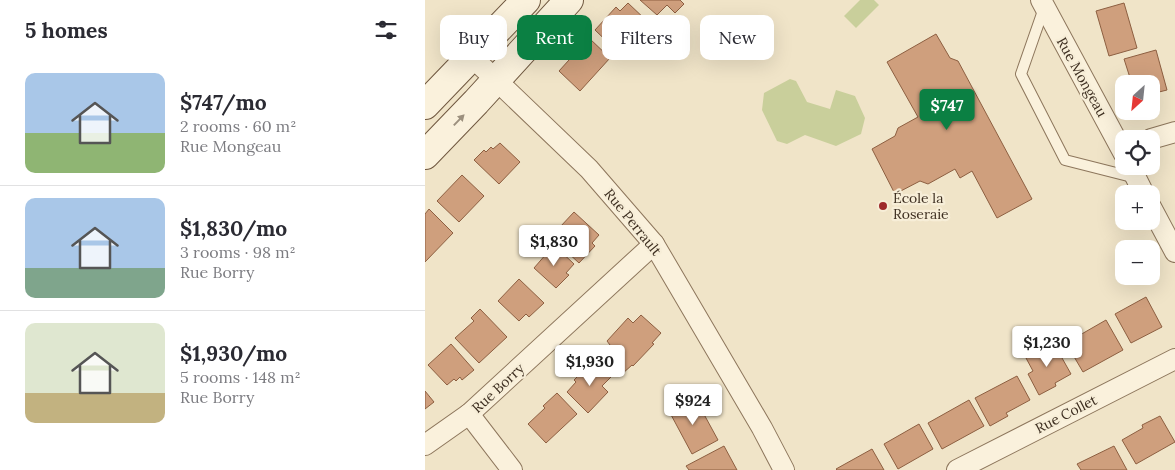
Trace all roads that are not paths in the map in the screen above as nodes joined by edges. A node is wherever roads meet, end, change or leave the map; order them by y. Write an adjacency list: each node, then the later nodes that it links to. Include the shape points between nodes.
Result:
1 (526, 0): 4 (street)
2 (569, 0): 7 (street)
3 (1042, 4): 11 (street, Rue Mongeau); 13 (lane, via 1021,74 1065,160)
4 (507, 20)
5 (469, 60): 8 (street)
6 (475, 60): 7 (street, Rue Perrault)
7 (497, 80): 12 (street, one-way to 7); 15 (street, Rue Perrault, via 589,169)
8 (425, 106)
9 (1175, 132): 10 (street)
10 (1160, 136)
11 (1115, 138)
12 (425, 155)
13 (1115, 164)
14 (1160, 224): 16 (street)
15 (654, 244): 18 (street, Rue Borry); 21 (street, Rue Perrault, via 762,428)
16 (1175, 252)
17 (1175, 359): 22 (street, Rue Collet)
18 (469, 414): 19 (street, Rue Borry); 20 (street)
19 (425, 444)
20 (512, 470)
21 (783, 470)
22 (957, 470)

